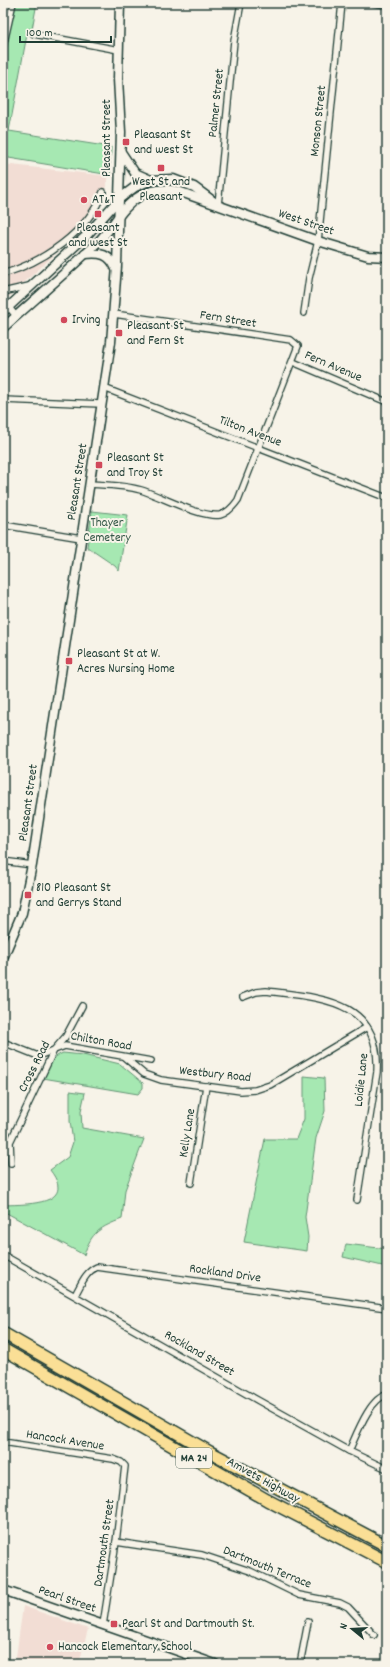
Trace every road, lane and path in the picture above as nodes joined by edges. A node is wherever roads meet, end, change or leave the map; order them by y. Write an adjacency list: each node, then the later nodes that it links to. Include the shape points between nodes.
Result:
1 (13, 3): 8 (street)
2 (120, 3): 9 (main road, Pleasant Street)
3 (241, 3): 14 (street, Palmer Street, via 234,41)
4 (342, 3): 16 (street, Monson Street)
5 (374, 3): 6 (street)
6 (387, 5)
7 (34, 34): 9 (street)
8 (3, 47)
9 (119, 50): 10 (main road, Pleasant Street)
10 (120, 152): 11 (main road, via 135,173); 13 (main road, Pleasant Street)
11 (151, 180): 13 (main road, West Street, via 132,188); 14 (main road, West Street, via 184,182)
12 (103, 192): 20 (street, via 90,218 45,256)
13 (119, 199): 15 (main road, Pleasant Street); 21 (main road, West Street, via 87,235)
14 (218, 206): 15 (main road, West Street, via 178,191 161,189 140,196); 16 (main road, West Street)
15 (119, 215): 17 (main road, West Street); 19 (main road, Pleasant Street)
16 (318, 241): 18 (main road, West Street, via 368,256); 24 (street, Monson Street)
17 (85, 254): 19 (main road, via 105,255 112,260); 26 (main road, West Street)
18 (387, 257)
19 (117, 270): 25 (main road, Pleasant Street)
20 (3, 274)
21 (33, 284): 22 (street); 23 (main road, West Street)
22 (3, 292)
23 (5, 306): 26 (street)
24 (304, 313)
25 (114, 314): 28 (street, Fern Street, via 291,340 298,346); 29 (main road, Pleasant Street)
26 (16, 316): 27 (main road, West Street)
27 (3, 328)
28 (293, 362): 31 (street, Fern Avenue); 33 (street)
29 (104, 388): 32 (main road, Pleasant Street); 33 (street, Tilton Avenue)
30 (3, 400): 32 (street)
31 (387, 402)
32 (101, 404): 34 (main road, Pleasant Street)
33 (260, 448): 34 (street, via 238,500 227,512 214,515 139,490); 35 (street, Tilton Avenue)
34 (89, 484): 37 (main road, Pleasant Street)
35 (387, 498)
36 (3, 525): 37 (street)
37 (81, 538): 39 (main road, Pleasant Street)
38 (3, 861): 39 (street)
39 (32, 866): 40 (main road, Pleasant Street, via 22,912)
40 (5, 948): 41 (main road, Pleasant Street)
41 (3, 958)
42 (243, 997): 44 (street, Loidie Lane, via 266,991 328,1000 350,1009)
43 (82, 1006): 46 (street, Cross Road, via 66,1036)
44 (367, 1027): 49 (street, Westbury Road, via 270,1085 241,1091); 52 (street, Loidie Lane, via 374,1039 378,1056)
45 (3, 1042): 46 (street, Chilton Road, via 38,1056)
46 (54, 1050): 47 (street, Chilton Road, via 65,1046); 50 (street, Cross Road, via 10,1142)
47 (124, 1057): 48 (street, Chilton Road); 49 (street, Westbury Road, via 144,1074 161,1080)
48 (151, 1061)
49 (206, 1086): 51 (street, Kelly Lane)
50 (11, 1163)
51 (191, 1184)
52 (357, 1200)
53 (3, 1254): 54 (street, Rockland Street)
54 (75, 1295): 55 (street, Rockland Drive, via 86,1275 97,1267); 60 (street, Rockland Street)
55 (387, 1308)
56 (3, 1333): 64 (highway, Amvets Highway / MA 24, via 197,1444)
57 (3, 1349): 65 (highway, Amvets Highway / MA 24, via 268,1500)
58 (387, 1395): 60 (street, via 377,1398)
59 (3, 1442): 61 (street, Hancock Avenue, via 113,1459)
60 (349, 1451): 62 (street, Rockland Street)
61 (124, 1464): 63 (street, Dartmouth Street, via 126,1471)
62 (387, 1469)
63 (116, 1542): 68 (street, Dartmouth Street); 69 (street, Dartmouth Terrace, via 202,1555 246,1570 299,1595 342,1603)
64 (387, 1546)
65 (387, 1562)
66 (3, 1590): 68 (main road, Pearl Street)
67 (308, 1622): 71 (street)
68 (103, 1625): 70 (main road, Pearl Street)
69 (374, 1635)
70 (215, 1664)
71 (300, 1664)

